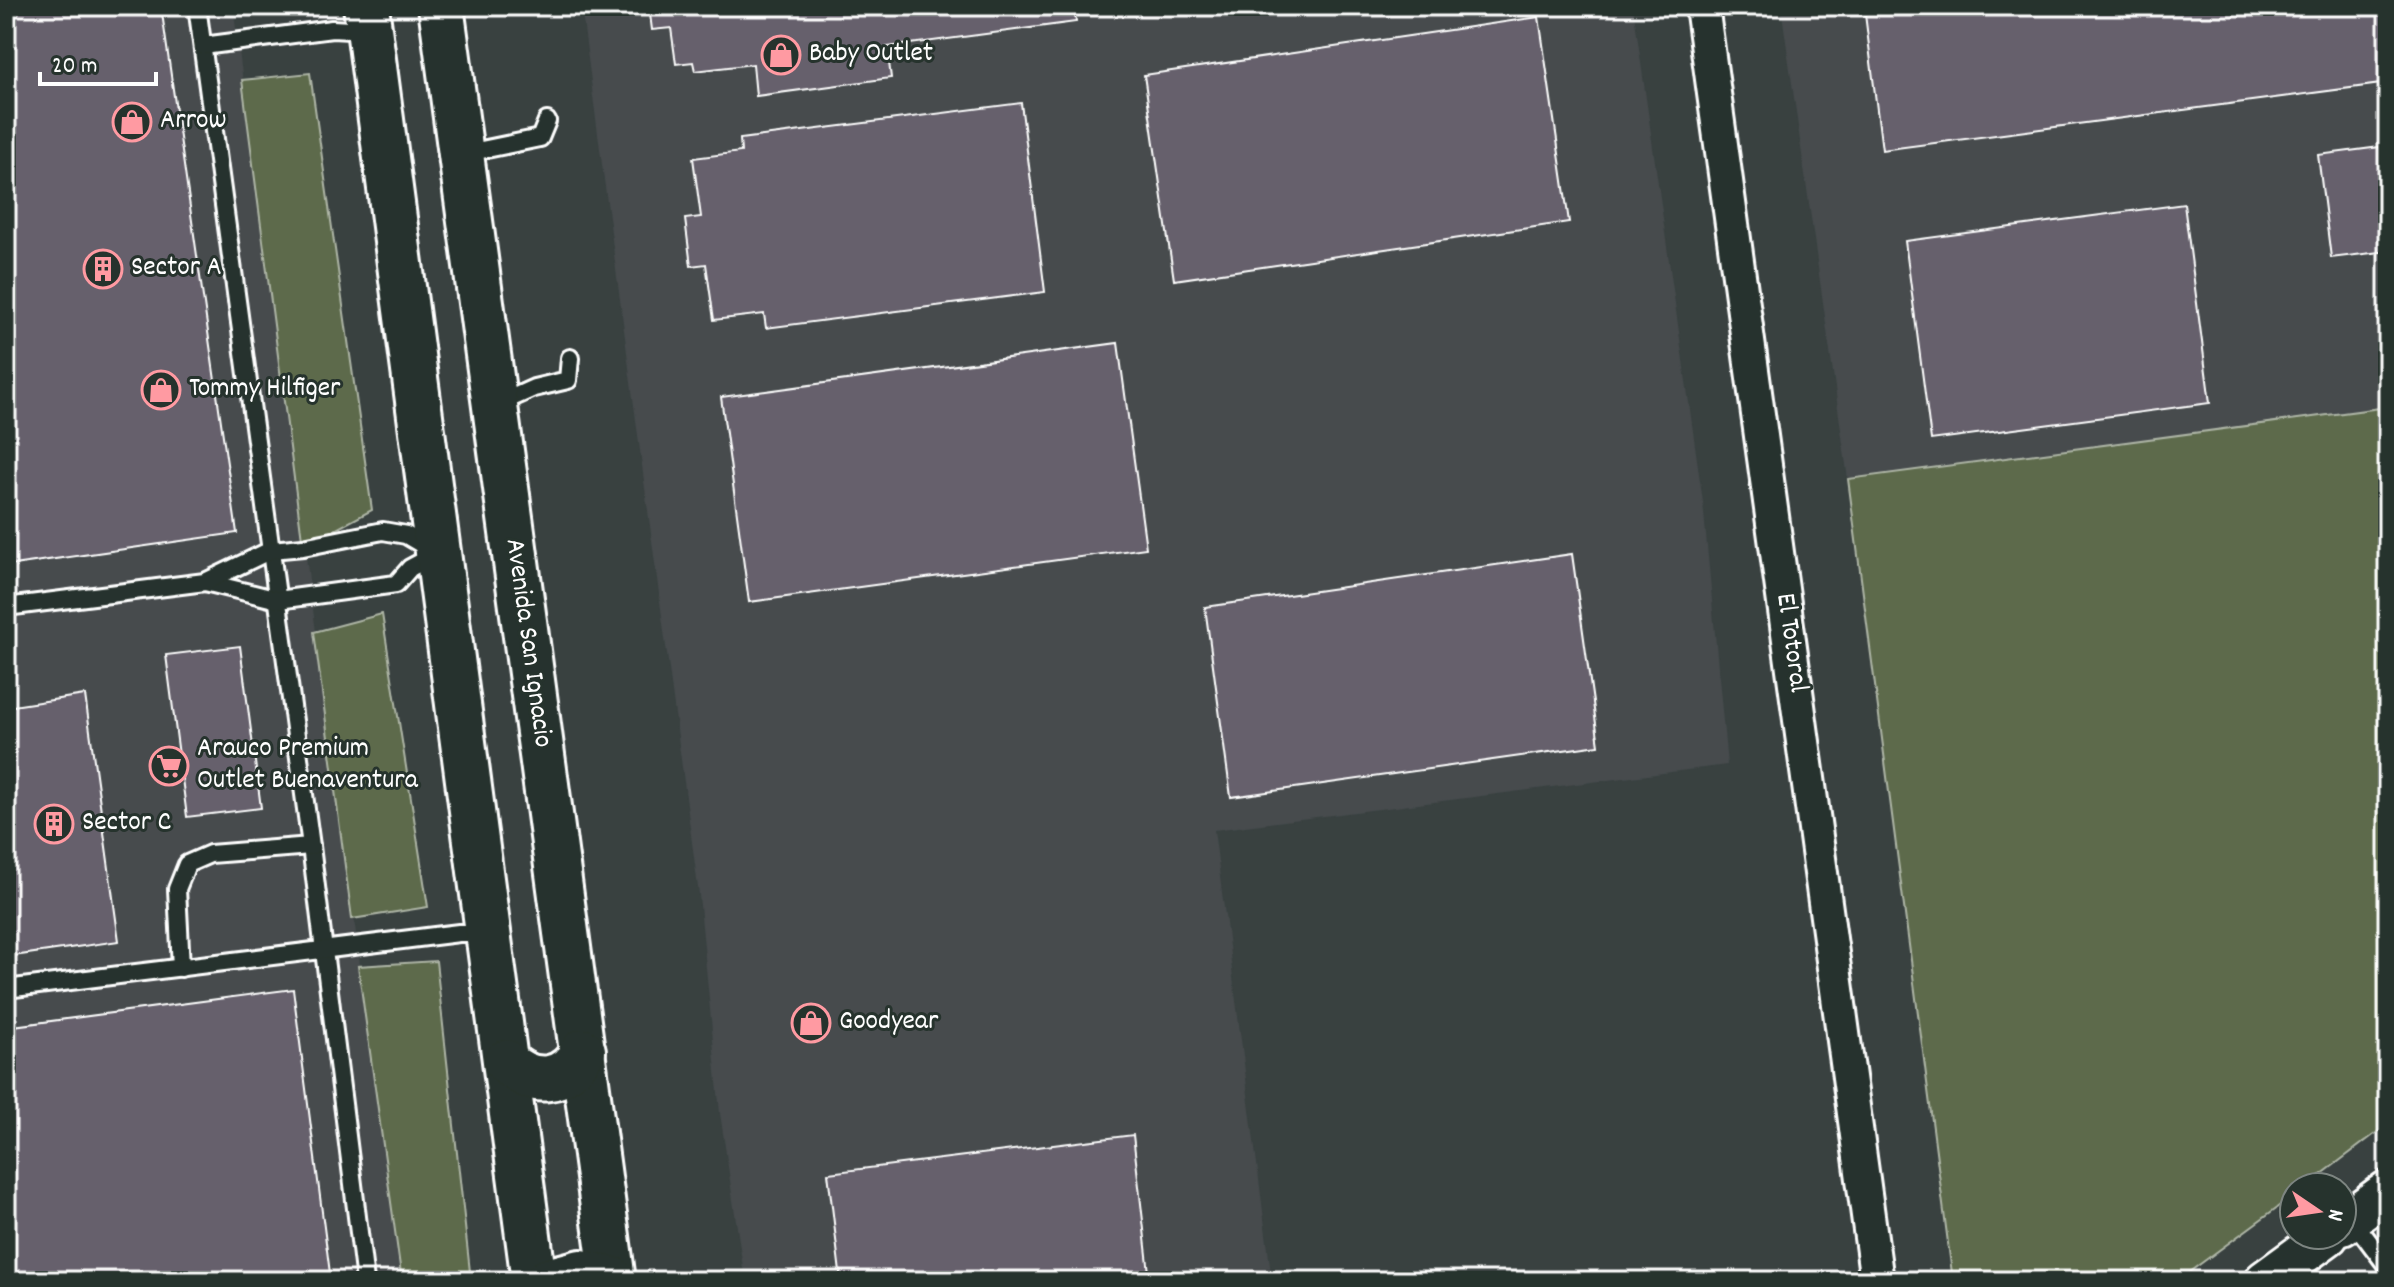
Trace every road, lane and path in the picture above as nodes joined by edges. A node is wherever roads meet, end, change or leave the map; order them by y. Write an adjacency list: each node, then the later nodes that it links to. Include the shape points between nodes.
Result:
1 (197, 6): 5 (lane)
2 (441, 6): 7 (main road, Avenida San Ignacio)
3 (1702, 6): 31 (street, El Totoral)
4 (368, 18): 5 (lane, via 332,29); 11 (main road)
5 (203, 46): 10 (lane)
6 (547, 121): 7 (lane, via 540,138)
7 (461, 154): 9 (main road, Avenida San Ignacio)
8 (570, 358): 9 (lane, via 568,380)
9 (495, 405): 20 (main road, Avenida San Ignacio)
10 (271, 550): 11 (lane, via 383,531 406,535); 12 (lane); 13 (lane)
11 (438, 553): 13 (lane, via 410,568 396,584); 16 (main road)
12 (205, 582): 13 (lane); 14 (lane)
13 (278, 600): 15 (lane)
14 (6, 607)
15 (311, 846): 17 (lane); 18 (lane, via 210,854 187,864 177,889)
16 (489, 933): 17 (lane); 21 (main road)
17 (324, 951): 18 (lane); 28 (lane)
18 (181, 968): 19 (lane)
19 (6, 989)
20 (583, 1051): 21 (main road, via 567,1072 541,1080 527,1078); 27 (main road, Avenida San Ignacio)
21 (506, 1062): 29 (main road)
22 (2388, 1191): 23 (street)
23 (2358, 1213)
24 (2358, 1241): 26 (lane)
25 (2306, 1251): 32 (street)
26 (2388, 1267)
27 (612, 1280): 30 (main road, via 581,1272)
28 (365, 1281)
29 (534, 1281)
30 (547, 1281)
31 (1877, 1281)
32 (2265, 1281)

